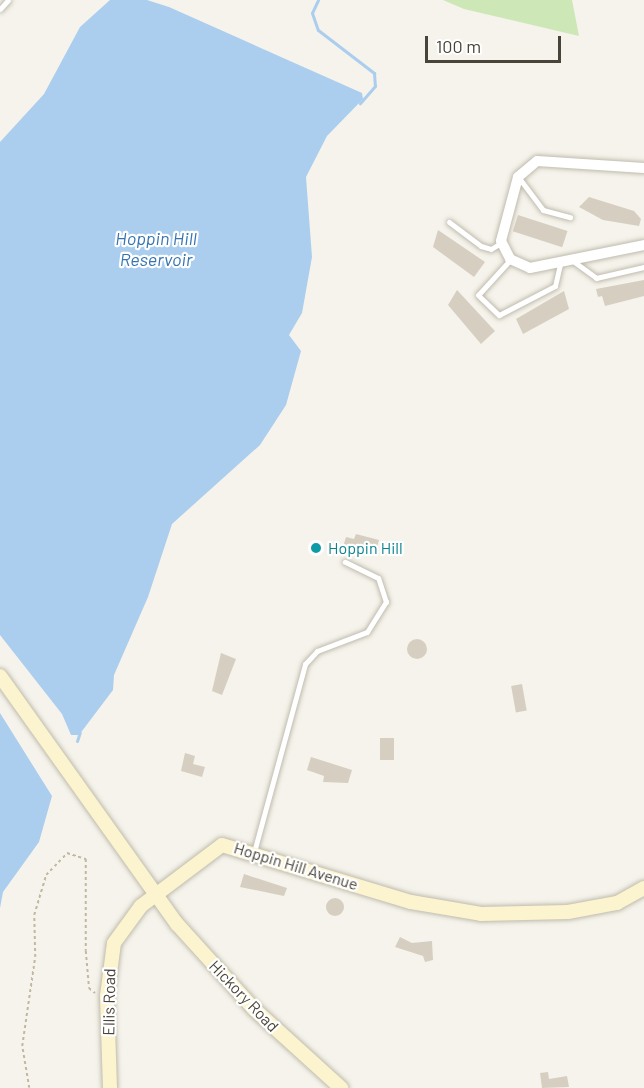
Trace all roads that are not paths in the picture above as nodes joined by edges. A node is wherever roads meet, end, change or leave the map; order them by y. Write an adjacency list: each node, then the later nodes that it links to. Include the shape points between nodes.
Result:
1 (8, 0): 2 (lane)
2 (0, 9)
3 (644, 168): 4 (street, via 546,158)
4 (518, 177): 5 (lane, via 537,205); 7 (street)
5 (570, 217)
6 (449, 222): 7 (lane, via 481,246 491,249)
7 (502, 242): 9 (street)
8 (644, 245): 10 (street)
9 (510, 259): 11 (street, via 530,268); 11 (lane, via 477,295 499,315 555,285)
10 (573, 261): 11 (street); 12 (lane, via 596,278)
11 (560, 264)
12 (644, 267)
13 (345, 562): 15 (lane, via 378,578 386,602 368,632 317,651 305,664)
14 (0, 676): 17 (street)
15 (254, 852): 16 (street, Hoppin Hill Avenue, via 411,902 481,914 568,912 616,903); 17 (street, Hoppin Hill Avenue, via 232,845 218,847)
16 (644, 888)
17 (155, 897): 18 (street, Ellis Road, via 133,915 114,943 107,996); 19 (street, Hickory Road, via 233,988)
18 (110, 1088)
19 (341, 1088)

